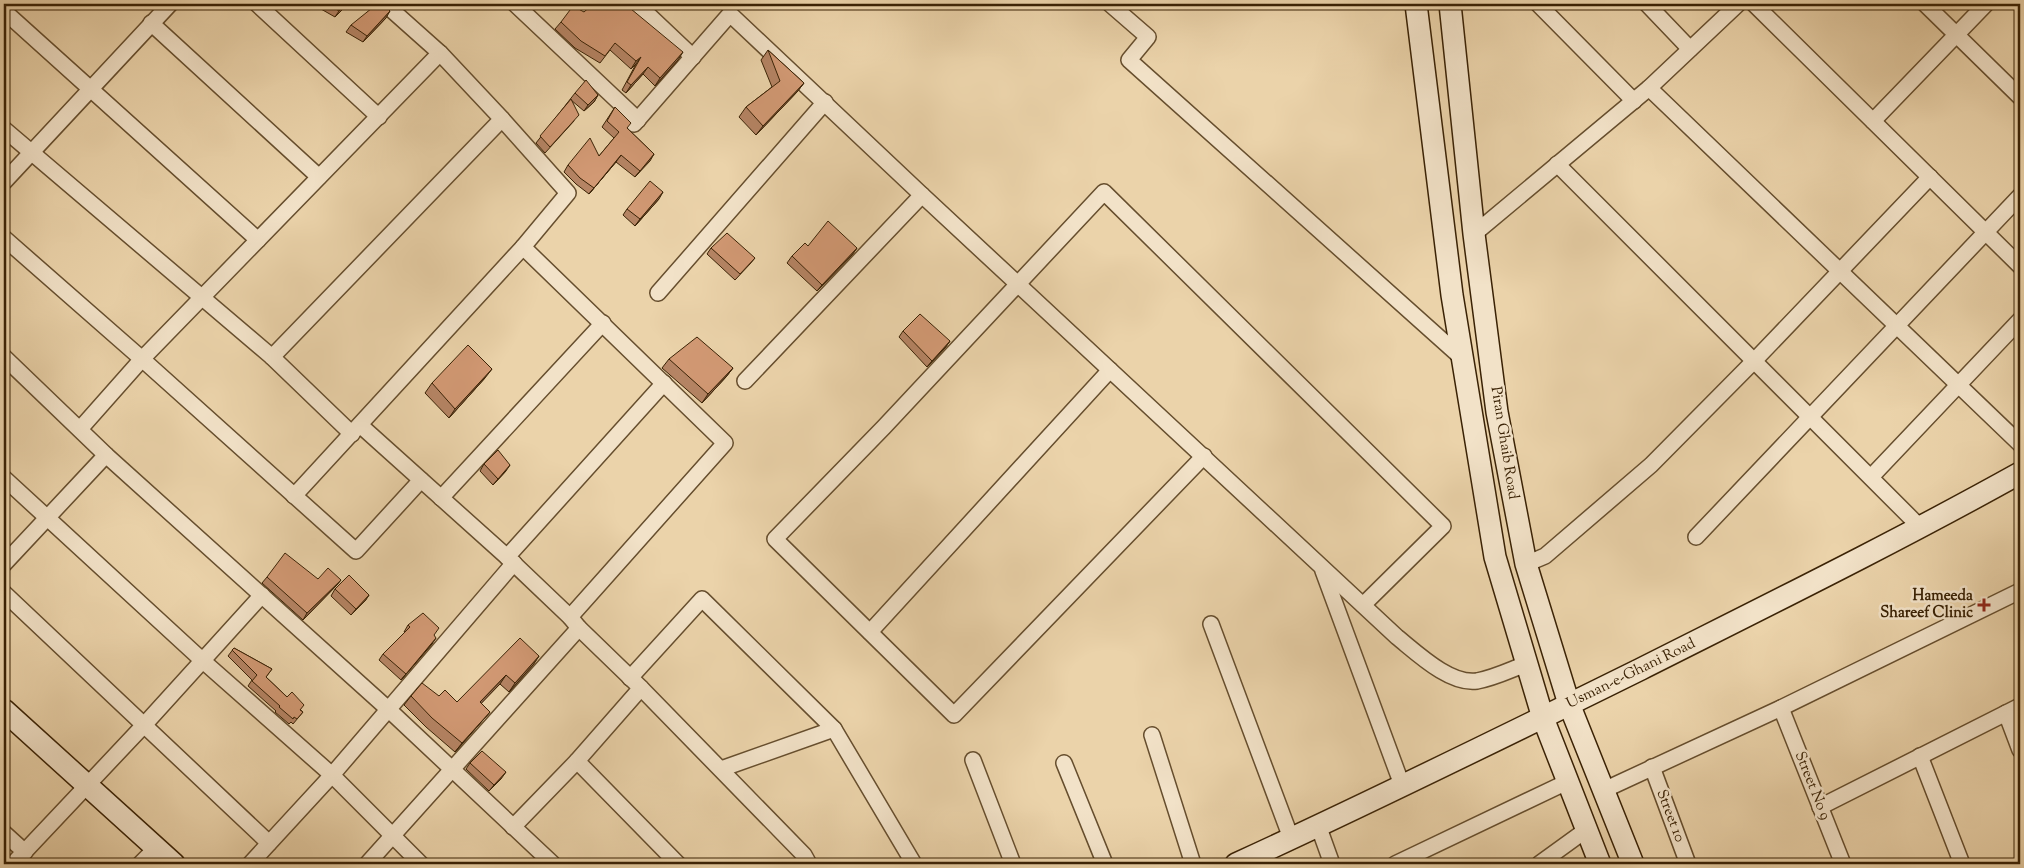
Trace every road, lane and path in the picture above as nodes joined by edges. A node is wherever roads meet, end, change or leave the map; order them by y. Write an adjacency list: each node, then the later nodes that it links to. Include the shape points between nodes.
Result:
1 (170, 4): 17 (street)
2 (257, 4): 27 (street)
3 (385, 4): 20 (street)
4 (515, 4): 21 (street, via 636,122)
5 (637, 4): 21 (street)
6 (1110, 4): 53 (street, via 1148,37 1129,60)
7 (1416, 4): 53 (main road, Piran Ghaib Road)
8 (1538, 4): 25 (street)
9 (1647, 4): 19 (street)
10 (1738, 4): 19 (street)
11 (1754, 4): 29 (street)
12 (1926, 4): 18 (street)
13 (1986, 4): 18 (street)
14 (1452, 5): 39 (main road, Piran Ghaib Road)
15 (735, 9): 21 (street); 26 (street)
16 (4, 11): 23 (street)
17 (151, 23): 23 (street); 33 (street)
18 (1957, 35): 24 (street); 29 (street)
19 (1690, 49): 22 (street)
20 (440, 53): 27 (street); 28 (street)
21 (693, 57)
22 (1649, 88): 25 (street); 44 (street)
23 (90, 89): 31 (street); 41 (street)
24 (2018, 90)
25 (1634, 101): 32 (street)
26 (826, 102): 36 (street); 46 (street)
27 (379, 117): 33 (street)
28 (502, 119): 42 (street, via 568,193); 52 (street)
29 (1873, 120): 34 (street)
30 (4, 129): 31 (street)
31 (31, 154): 35 (street); 47 (street)
32 (1558, 164): 39 (street); 55 (street)
33 (320, 177): 41 (street)
34 (1930, 177): 38 (street); 44 (street)
35 (4, 182)
36 (922, 195): 45 (street); 57 (street)
37 (2020, 196): 38 (street)
38 (1986, 232): 43 (street); 50 (street)
39 (1474, 234): 77 (main road, Piran Ghaib Road, via 1497,412)
40 (4, 238): 54 (street)
41 (258, 240): 47 (street)
42 (523, 247): 49 (street); 62 (street)
43 (2020, 266)
44 (1840, 271): 50 (street); 55 (street)
45 (1018, 284): 56 (street); 82 (street, via 1104,192 1443,526); 85 (street, via 776,539)
46 (658, 294)
47 (202, 297): 52 (street); 54 (street)
48 (2020, 320): 59 (street)
49 (603, 323): 58 (street); 71 (street)
50 (1897, 326): 59 (street); 60 (street)
51 (4, 357): 61 (street)
52 (272, 357): 62 (street)
53 (1462, 358): 87 (main road, Piran Ghaib Road, via 1495,557)
54 (142, 359): 61 (street); 70 (street)
55 (1754, 361): 60 (street); 77 (street, via 1651,465 1545,556)
56 (1110, 370): 65 (street); 85 (street)
57 (745, 381)
58 (664, 382): 75 (street); 83 (street, via 725,443)
59 (1959, 386): 63 (street); 67 (street)
60 (1810, 417): 67 (street); 74 (street)
61 (80, 429): 64 (street)
62 (356, 430): 69 (street); 70 (street)
63 (2020, 444)
64 (106, 456): 72 (street); 81 (street)
65 (1204, 456): 78 (street); 85 (street, via 954,715)
66 (2020, 473): 73 (main road, Usman-e-Ghani Road)
67 (1871, 477): 73 (street)
68 (4, 478): 72 (street)
69 (422, 480): 70 (street, via 356,551); 71 (street)
70 (294, 496)
71 (441, 498): 75 (street)
72 (48, 519): 76 (street); 86 (street)
73 (1921, 528): 90 (main road, Usman-e-Ghani Road)
74 (1696, 537)
75 (511, 560): 83 (street); 93 (street)
76 (4, 564)
77 (1526, 564): 90 (main road, Piran Ghaib Road)
78 (1322, 567): 82 (street); 110 (street)
79 (2020, 591): 92 (street)
80 (4, 593): 97 (street)
81 (262, 596): 86 (street); 93 (street)
82 (1363, 605): 87 (street, via 1428,661 1461,680 1476,681)
83 (575, 622): 88 (street); 107 (street)
84 (1211, 624): 119 (street)
85 (870, 632)
86 (203, 661): 97 (street); 108 (street)
87 (1526, 664): 96 (main road, Piran Ghaib Road)
88 (630, 678): 89 (street); 98 (street, via 702,599)
89 (641, 688): 103 (street); 106 (street)
90 (1569, 704): 96 (main road, Usman-e-Ghani Road); 112 (main road, Piran Ghaib Road)
91 (2020, 706): 95 (street)
92 (1781, 708): 105 (street); 113 (street, Street No 9)
93 (388, 709): 107 (street); 108 (street)
94 (4, 710): 111 (main road)
95 (2006, 713): 100 (street); 101 (street)
96 (1543, 718): 109 (main road, Piran Ghaib Road); 110 (main road, Usman-e-Ghani Road)
97 (145, 724): 111 (street); 120 (street)
98 (834, 729): 106 (street); 132 (street)
99 (1152, 735): 135 (street)
100 (2020, 750)
101 (1920, 756): 113 (street); 144 (street)
102 (973, 760): 133 (street)
103 (576, 761): 115 (street); 130 (street)
104 (1064, 763): 134 (street)
105 (1652, 768): 112 (street); 142 (street, Street 10)
106 (721, 769): 131 (street)
107 (453, 770): 115 (street); 118 (street)
108 (332, 775): 118 (street); 120 (street)
109 (1567, 782): 116 (main road, Piran Ghaib Road); 138 (street)
110 (1402, 785): 114 (main road, Usman-e-Ghani Road)
111 (87, 786): 121 (main road); 122 (street)
112 (1604, 790): 141 (main road, Piran Ghaib Road)
113 (1820, 807): 143 (street, Street No 9)
114 (1318, 825): 119 (main road, Usman-e-Ghani Road); 137 (street)
115 (513, 827): 129 (street)
116 (1586, 830): 139 (street); 140 (main road, Piran Ghaib Road)
117 (4, 833): 122 (street)
118 (393, 836): 127 (street); 128 (street)
119 (1291, 838): 136 (main road, Usman-e-Ghani Road)
120 (269, 843): 126 (street)
121 (156, 848): 124 (street); 125 (main road)
122 (24, 852): 123 (street)
123 (13, 864)
124 (140, 864)
125 (174, 864)
126 (250, 864)
127 (367, 864)
128 (421, 864)
129 (552, 864)
130 (678, 864)
131 (809, 864)
132 (914, 864)
133 (1013, 864)
134 (1105, 864)
135 (1193, 864)
136 (1236, 864)
137 (1332, 864)
138 (1395, 864)
139 (1539, 864)
140 (1600, 864)
141 (1633, 864)
142 (1688, 864)
143 (1843, 864)
144 (1962, 864)

